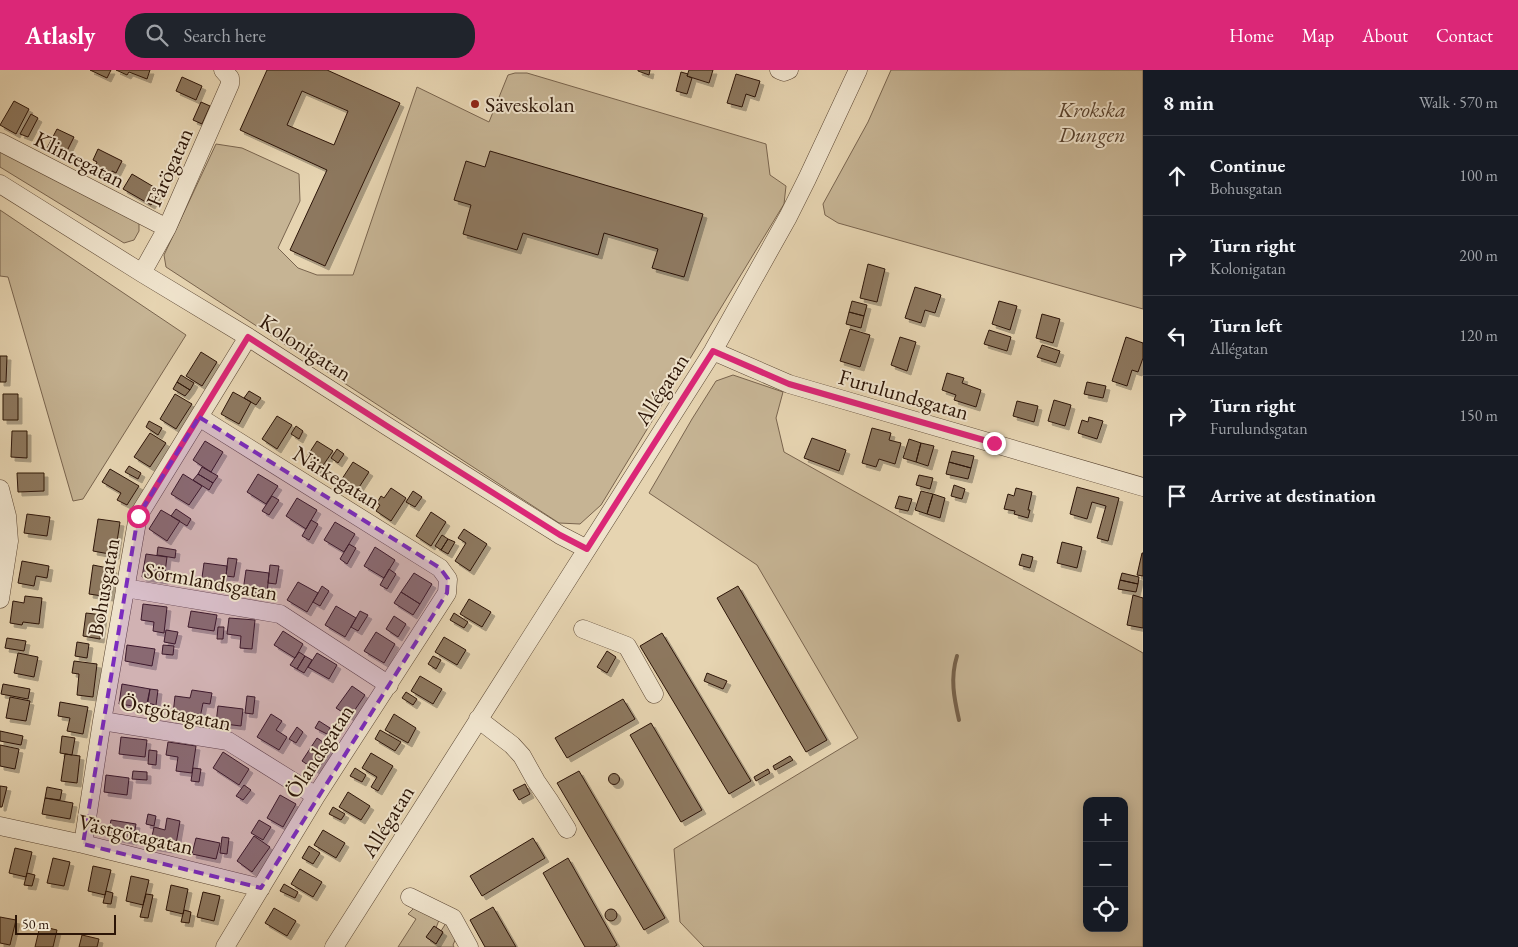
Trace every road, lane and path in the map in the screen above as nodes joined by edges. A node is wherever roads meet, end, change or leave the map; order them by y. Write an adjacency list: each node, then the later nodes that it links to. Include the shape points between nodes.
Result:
1 (779, 70): 2 (street)
2 (789, 70)
3 (858, 70): 10 (street, Allégatan, via 788,217)
4 (227, 74): 7 (street, Fårögatan, via 230,84)
5 (0, 142): 7 (street, Klintegatan)
6 (0, 184): 8 (street, Kolonigatan)
7 (167, 228): 8 (street, Fårögatan)
8 (142, 272): 9 (street, Kolonigatan)
9 (248, 337): 11 (street, Bohusgatan); 15 (street, Kolonigatan)
10 (713, 351): 12 (street, Furulundsgatan, via 789,384); 15 (street, Allégatan)
11 (199, 417): 16 (street, Närkegatan, via 440,568); 17 (street, Bohusgatan, via 138,516)
12 (1143, 487)
13 (0, 489): 14 (street)
14 (3, 516): 18 (street, via 9,541)
15 (587, 549): 22 (street, Allégatan)
16 (448, 579): 20 (street, Ölandsgatan, via 448,593)
17 (125, 588): 20 (street, Sörmlandsgatan, via 280,614); 23 (street, Bohusgatan)
18 (0, 599)
19 (583, 629): 21 (street, via 627,646)
20 (389, 685): 24 (street, Ölandsgatan)
21 (651, 698)
22 (478, 719): 26 (street, via 522,756 549,800); 32 (street, Allégatan)
23 (102, 720): 24 (street, Östgötagatan, via 228,740); 27 (street, Bohusgatan)
24 (316, 796): 28 (street, Ölandsgatan)
25 (0, 826): 27 (street, Västgötagatan)
26 (564, 834)
27 (83, 844): 28 (street, Västgötagatan)
28 (261, 888): 31 (street, Ölandsgatan)
29 (410, 898): 30 (street, via 452,918)
30 (464, 944)
31 (225, 947)
32 (334, 947)

